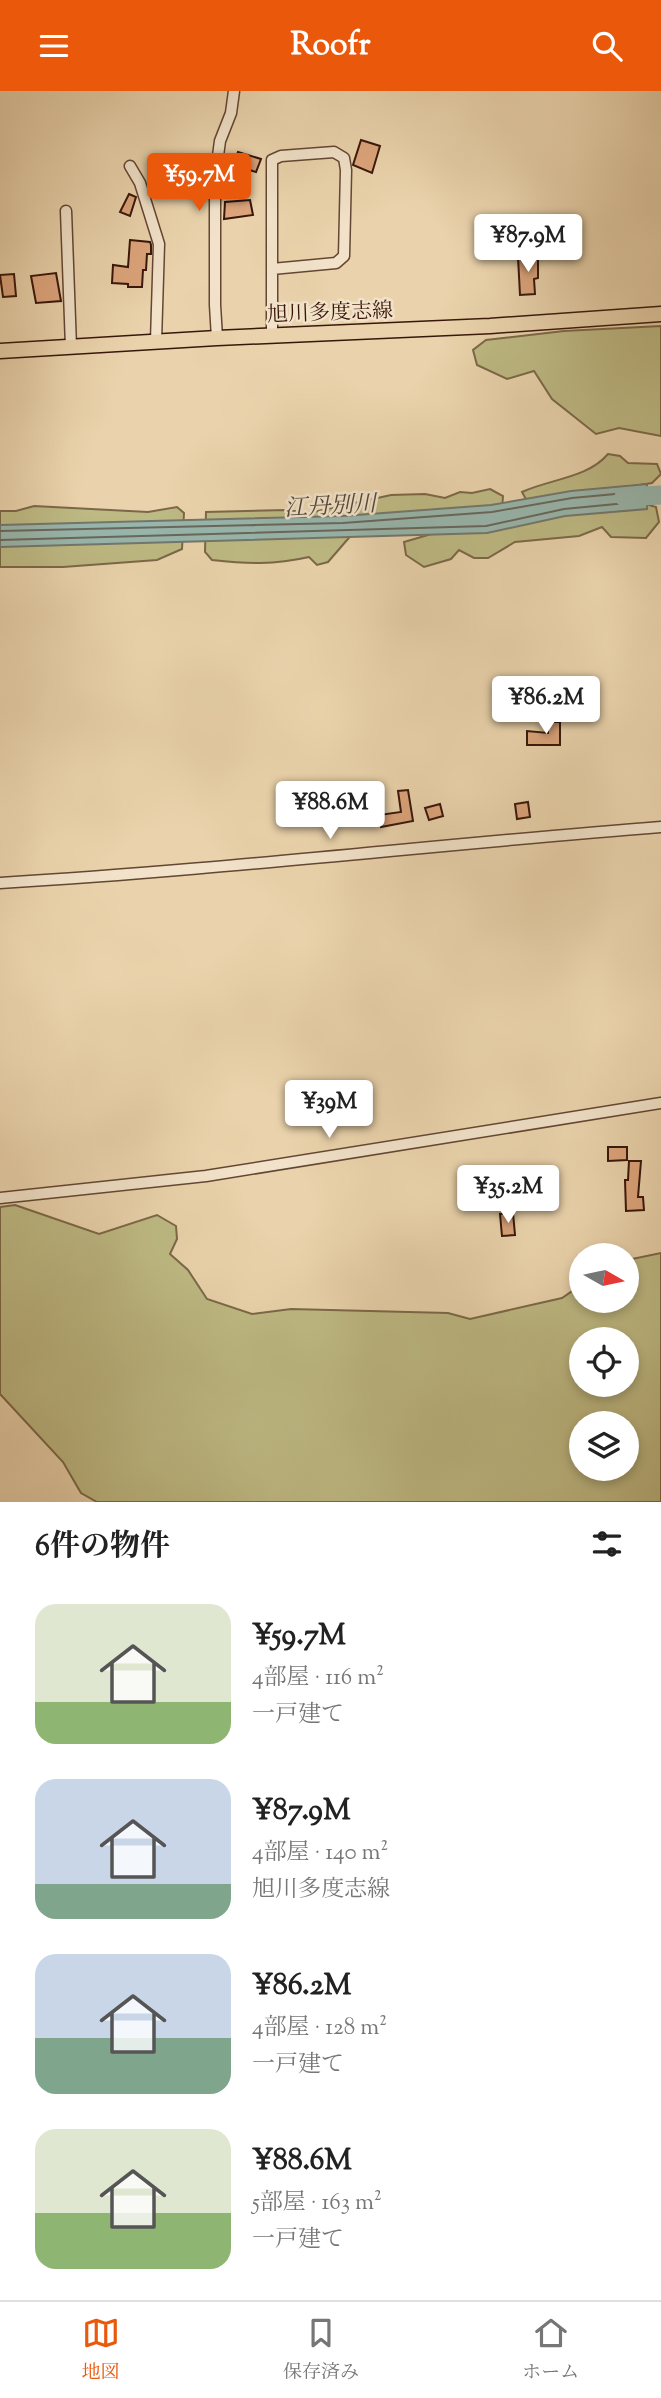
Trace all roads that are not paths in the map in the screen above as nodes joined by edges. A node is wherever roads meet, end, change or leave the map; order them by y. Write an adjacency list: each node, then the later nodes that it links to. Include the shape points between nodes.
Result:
1 (234, 91): 7 (street, via 215,177)
2 (130, 166): 8 (street, via 159,244)
3 (66, 211): 9 (street)
4 (272, 269): 4 (street, via 272,160 334,152 344,158 346,170 344,256 336,263); 6 (street)
5 (661, 314): 6 (main road, 旭川多度志線)
6 (272, 335): 7 (main road, 旭川多度志線)
7 (218, 338): 8 (main road, 旭川多度志線)
8 (156, 341): 9 (main road, 旭川多度志線)
9 (71, 347): 10 (main road, 旭川多度志線)
10 (0, 351)
11 (661, 827): 12 (street)
12 (0, 883)
13 (661, 1103): 14 (street, via 206,1176)
14 (0, 1198)

